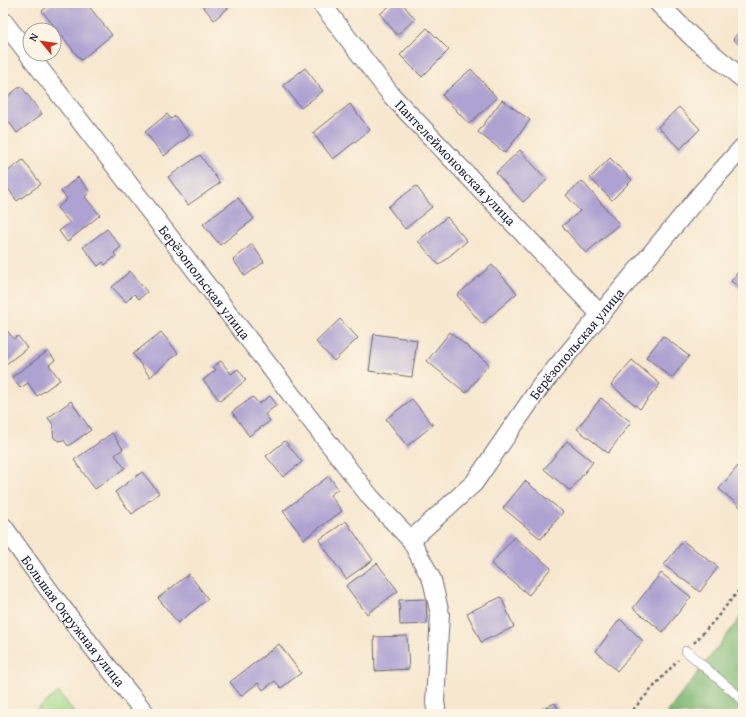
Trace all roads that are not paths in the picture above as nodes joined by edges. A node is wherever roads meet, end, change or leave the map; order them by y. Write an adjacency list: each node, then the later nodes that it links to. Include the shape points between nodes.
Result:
1 (321, 3): 6 (street, Пантелеймоновская улица, via 392,96)
2 (658, 3): 4 (street, via 692,37)
3 (3, 21): 8 (street, Берёзопольская улица, via 371,498)
4 (743, 79)
5 (743, 147): 6 (street, Берёзопольская улица)
6 (600, 314): 8 (street, Берёзопольская улица, via 540,387 474,483)
7 (3, 526): 11 (street, Большая Окружная улица, via 45,586)
8 (411, 540): 12 (street, Берёзопольская улица, via 432,580 440,614 435,702)
9 (686, 651): 10 (lane)
10 (743, 700)
11 (146, 714)
12 (437, 714)

